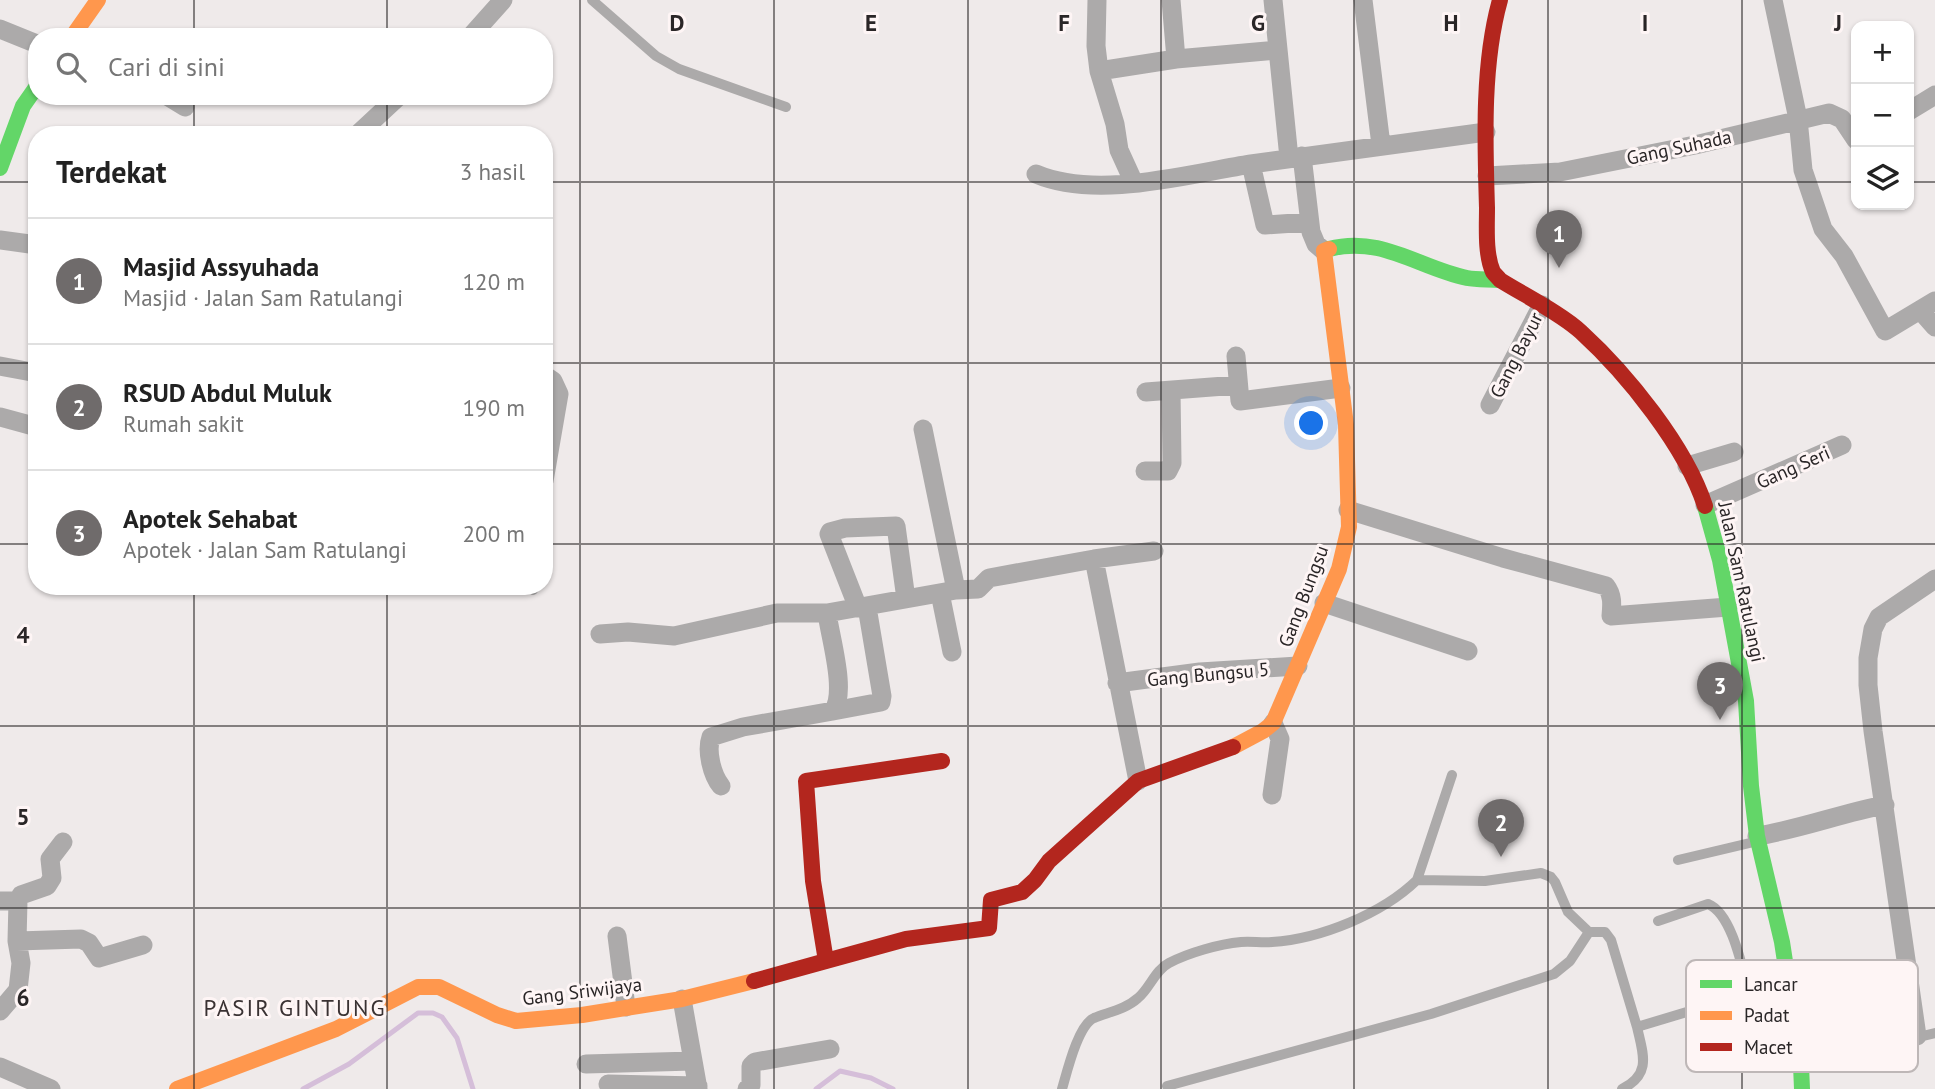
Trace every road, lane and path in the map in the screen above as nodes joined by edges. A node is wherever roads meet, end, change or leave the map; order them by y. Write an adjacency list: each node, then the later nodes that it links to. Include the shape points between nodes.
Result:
1 (98, 0): 10 (main road)
2 (503, 0): 11 (street)
3 (592, 0): 24 (lane, via 656,56 679,69)
4 (1097, 0): 16 (street)
5 (1171, 0): 15 (street)
6 (1273, 0): 14 (street)
7 (1363, 0): 30 (street)
8 (1500, 0): 28 (main road, via 1492,27)
9 (1773, 0): 26 (street)
10 (78, 28)
11 (478, 28)
12 (0, 29): 13 (street)
13 (28, 40)
14 (1277, 50): 15 (street); 32 (street)
15 (1176, 59): 16 (street)
16 (1099, 71): 31 (street)
17 (1935, 95): 25 (street)
18 (28, 99): 22 (main road)
19 (0, 102): 22 (street)
20 (182, 105): 23 (street)
21 (389, 105): 27 (street)
22 (23, 106): 34 (main road)
23 (185, 107)
24 (786, 107)
25 (1914, 108)
26 (1798, 119): 29 (street, Gang Suhada, via 1829,113 1842,119); 36 (street, Gang Suhada, via 1560,172); 45 (street, via 1803,170 1823,229 1844,256 1886,339)
27 (367, 126)
28 (1486, 132): 30 (street); 36 (main road)
29 (1851, 132)
30 (1381, 145): 32 (street)
31 (1119, 150): 37 (street); 38 (street)
32 (1296, 157): 33 (street); 39 (street)
33 (1251, 164): 37 (street); 39 (street, via 1265,225)
34 (0, 168)
35 (1036, 174): 38 (street, via 1052,181)
36 (1487, 176): 43 (main road, via 1491,262)
37 (1134, 183): 38 (street)
38 (1106, 186)
39 (1309, 222): 42 (street, via 1313,239)
40 (0, 240): 41 (street)
41 (28, 244)
42 (1324, 251): 43 (main road, via 1370,245 1467,278); 52 (main road, Gang Bungsu)
43 (1500, 280): 44 (main road, Jalan Sam Ratulangi)
44 (1542, 305): 55 (street, Gang Bayur); 62 (main road, Jalan Sam Ratulangi, via 1580,331 1615,368 1654,414)
45 (1927, 305): 46 (street)
46 (1935, 327)
47 (1236, 356): 51 (street)
48 (0, 366): 49 (street)
49 (28, 371)
50 (553, 380): 58 (street, via 558,394)
51 (1238, 385): 52 (street, via 1240,401); 53 (street)
52 (1341, 388): 65 (main road, Gang Bungsu)
53 (1171, 391): 54 (street); 63 (street, via 1172,463 1168,471)
54 (1146, 392)
55 (1490, 405)
56 (0, 417): 57 (street)
57 (28, 425)
58 (553, 425)
59 (923, 429): 69 (street)
60 (1842, 445): 64 (street, Gang Seri)
61 (1734, 452): 62 (street)
62 (1687, 466): 64 (main road, Jalan Sam Ratulangi)
63 (1145, 471)
64 (1705, 505): 72 (main road, Jalan Sam Ratulangi)
65 (1348, 510): 71 (main road, Gang Bungsu, via 1349,527 1339,569); 72 (street, via 1606,586 1611,616)
66 (1154, 551): 67 (street)
67 (1094, 559): 69 (street, via 989,578 978,589); 79 (street)
68 (1935, 579): 87 (street, via 1880,617 1873,629 1868,685)
69 (948, 591): 70 (street); 77 (street)
70 (906, 599): 73 (street); 73 (street, via 896,526 830,532)
71 (1324, 603): 76 (street); 78 (main road, Gang Bungsu)
72 (1728, 607): 88 (main road, Jalan Sam Ratulangi, via 1746,701)
73 (862, 608): 74 (street); 80 (street, via 881,702)
74 (827, 613): 75 (street, via 777,612 674,636); 80 (street, via 839,689)
75 (600, 634)
76 (1468, 651)
77 (951, 652)
78 (1298, 666): 79 (street, Gang Bungsu 5, via 1200,671); 81 (main road, Gang Bungsu)
79 (1117, 683): 84 (street)
80 (833, 711): 85 (street, via 711,737 710,758)
81 (1273, 723): 84 (main road, via 1232,747); 86 (street, via 1280,739)
82 (942, 761): 101 (main road, via 806,781 813,881)
83 (1452, 775): 91 (lane)
84 (1138, 781): 101 (main road, Gang Sriwijaya, via 1049,861 1022,892 991,900 989,929 906,939)
85 (721, 786)
86 (1272, 795)
87 (1885, 805): 88 (street); 100 (street)
88 (1758, 838): 90 (lane); 99 (main road, Jalan Sam Ratulangi)
89 (64, 842): 92 (street, via 50,859 52,878 47,886)
90 (1678, 860)
91 (1416, 880): 94 (lane, via 1485,881 1541,873 1551,877 1568,912); 119 (lane, via 1402,894 1367,914 1306,938 1215,946 1168,963 1136,1000 1091,1019 1082,1030)
92 (9, 901): 96 (street)
93 (1658, 921): 98 (lane, via 1708,904 1717,907)
94 (1589, 932): 107 (lane, via 1605,932 1611,940); 114 (lane, via 1570,961 1554,974)
95 (617, 936): 104 (street)
96 (17, 941): 97 (street, via 81,939 99,958); 105 (street, via 21,963 18,990)
97 (144, 945)
98 (1739, 960)
99 (1784, 960)
100 (1913, 960)
101 (826, 961): 103 (main road, Gang Sriwijaya)
102 (1918, 989): 108 (street)
103 (682, 999): 104 (main road, Gang Sriwijaya); 110 (street)
104 (626, 1007): 117 (main road, Gang Sriwijaya, via 516,1021 439,987 418,987 336,1029)
105 (0, 1011)
106 (1686, 1012): 107 (lane)
107 (1637, 1027): 120 (lane, via 1644,1056 1642,1073)
108 (1926, 1034)
109 (830, 1049): 118 (street, via 755,1062)
110 (694, 1061): 111 (street); 115 (street)
111 (586, 1064)
112 (0, 1067): 116 (street)
113 (608, 1084): 115 (street)
114 (1167, 1086)
115 (698, 1088)
116 (51, 1089)
117 (177, 1089)
118 (747, 1089)
119 (1062, 1089)
120 (1622, 1089)

